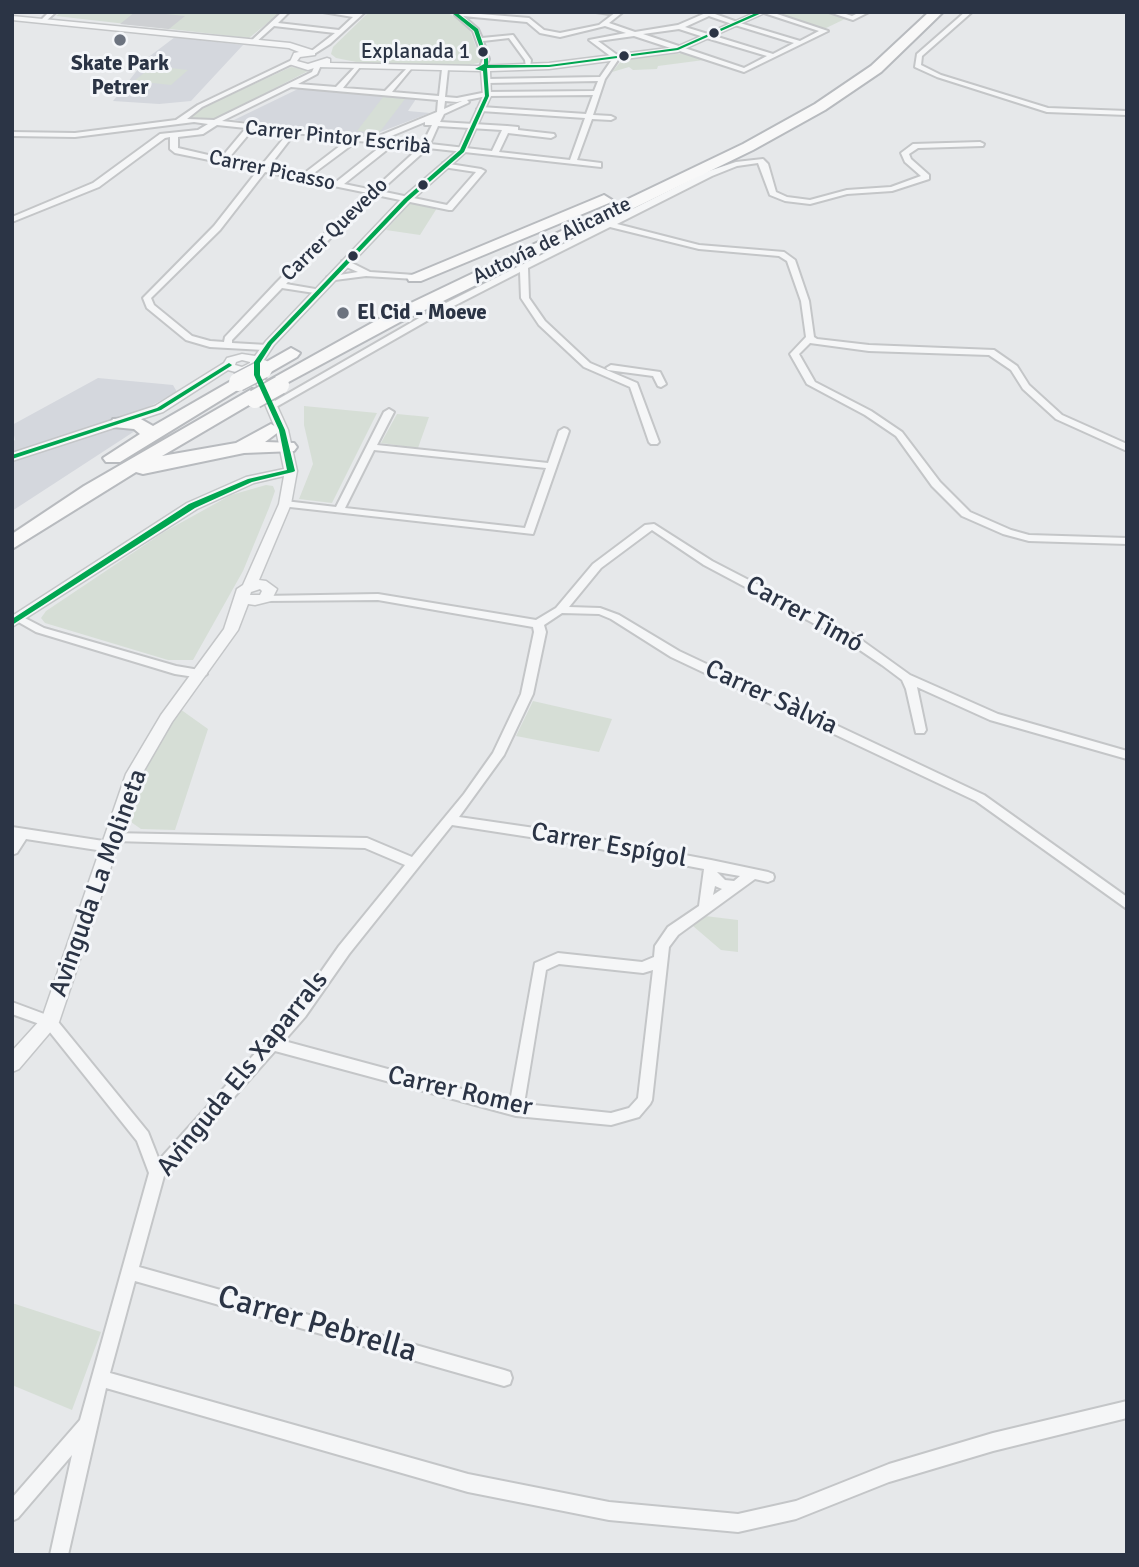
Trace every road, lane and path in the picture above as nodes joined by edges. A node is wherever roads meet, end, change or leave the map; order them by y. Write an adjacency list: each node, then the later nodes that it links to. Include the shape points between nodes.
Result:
1 (53, 12): 17 (street)
2 (286, 12): 18 (street)
3 (326, 12): 15 (street)
4 (599, 12): 5 (street)
5 (610, 12)
6 (618, 12): 19 (street)
7 (832, 12): 8 (street, via 853,18)
8 (866, 12)
9 (925, 12): 87 (highway, Autovía de Alicante, via 865,67 808,105)
10 (937, 12): 108 (highway, Autovía de Alicante, via 876,69 748,147 394,318 295,373)
11 (969, 12): 56 (street, via 919,55 917,66 1041,109)
12 (455, 13): 19 (street, via 529,20 542,32 560,35); 25 (street, via 472,25)
13 (712, 13): 20 (street); 21 (street)
14 (766, 13): 20 (street); 27 (street, via 825,32)
15 (360, 14): 22 (street)
16 (12, 19): 17 (street)
17 (44, 20): 26 (street)
18 (273, 24): 22 (street); 26 (street)
19 (605, 24): 23 (street)
20 (739, 24): 24 (street); 27 (street)
21 (680, 27): 23 (street); 24 (street)
22 (340, 32): 31 (street)
23 (633, 34): 30 (street); 34 (street, via 592,40)
24 (710, 37): 30 (street); 33 (street)
25 (479, 40): 36 (street, via 511,36); 42 (street, via 486,60)
26 (253, 42): 28 (street)
27 (800, 43): 33 (street)
28 (267, 44): 29 (street); 35 (street, via 284,48)
29 (290, 46): 31 (street); 32 (street)
30 (680, 49): 33 (street, via 744,70); 34 (street)
31 (325, 51): 32 (street); 38 (street); 39 (street)
32 (311, 53): 35 (street)
33 (774, 56)
34 (618, 57): 37 (street); 43 (street)
35 (293, 60): 38 (street); 61 (street)
36 (528, 66): 37 (street); 42 (street)
37 (549, 66): 44 (street)
38 (318, 67): 39 (street); 45 (street)
39 (357, 67): 40 (street); 46 (street)
40 (408, 69): 41 (street); 49 (street)
41 (445, 69): 42 (street); 52 (street, Carrer Quevedo)
42 (484, 71): 44 (street); 50 (street)
43 (602, 79): 44 (street); 48 (street)
44 (550, 80): 47 (street)
45 (291, 85): 46 (street); 58 (street)
46 (337, 90): 49 (street)
47 (551, 93): 48 (street); 50 (street); 57 (street)
48 (597, 93): 59 (street)
49 (387, 94): 52 (street)
50 (487, 94): 51 (street); 53 (street)
51 (476, 98): 52 (street); 55 (street)
52 (442, 99): 55 (street, Carrer Quevedo)
53 (481, 109): 54 (street); 65 (street)
54 (527, 112): 57 (street); 68 (street)
55 (440, 113): 62 (street); 63 (street, Carrer Quevedo)
56 (1127, 113)
57 (545, 114): 59 (street)
58 (227, 115): 64 (street); 66 (street)
59 (589, 117): 60 (street); 81 (street)
60 (611, 118)
61 (179, 121): 64 (street, Carrer Pintor Escribà); 69 (street)
62 (418, 122): 63 (street); 74 (street)
63 (436, 124): 65 (street); 77 (street, Carrer Quevedo)
64 (207, 125): 66 (street, Carrer Pintor Escribà); 69 (street, via 194,134)
65 (473, 126): 68 (street); 78 (street)
66 (235, 127): 67 (street, Carrer Pintor Escribà)
67 (250, 128): 70 (street, Carrer Pintor Escribà); 80 (street)
68 (510, 130): 72 (street); 79 (street)
69 (171, 131): 71 (street); 80 (street, Carrer Picasso, via 174,149); 92 (street, via 96,185)
70 (292, 132): 73 (street, Carrer Pintor Escribà); 84 (street)
71 (12, 134)
72 (551, 136)
73 (354, 139): 74 (street, Carrer Pintor Escribà); 86 (street)
74 (372, 141): 75 (street, Carrer Pintor Escribà)
75 (390, 143): 77 (street, Carrer Pintor Escribà); 88 (street)
76 (980, 144): 93 (street, via 916,146 905,153 926,177 892,189 847,192 810,202 772,193 764,164 747,160 709,174)
77 (425, 147): 78 (street, Carrer Pintor Escribà); 89 (street, Carrer Quevedo)
78 (462, 150): 79 (street, Carrer Pintor Escribà); 82 (street)
79 (494, 154): 81 (street, Carrer Pintor Escribà)
80 (223, 160): 84 (street, Carrer Picasso)
81 (573, 162): 83 (street, Carrer Pintor Escribà)
82 (446, 165): 85 (street); 90 (street)
83 (598, 165)
84 (265, 169): 86 (street, Carrer Picasso); 105 (street, via 217,228 147,298 150,306 189,338)
85 (481, 171): 91 (street)
86 (303, 178): 88 (street, Carrer Picasso)
87 (664, 178): 98 (highway); 108 (highway, Autovía de Alicante)
88 (337, 185): 89 (street, Carrer Picasso)
89 (371, 192): 90 (street, Carrer Picasso); 100 (street, Carrer Quevedo)
90 (406, 200): 91 (street, Carrer Picasso); 94 (street)
91 (449, 208)
92 (12, 220)
93 (613, 225): 95 (street); 103 (street, via 679,243 772,252 791,260 805,301)
94 (345, 263): 96 (street); 99 (street)
95 (524, 268): 107 (street, via 529,305); 108 (street, via 381,341)
96 (368, 274): 97 (street); 99 (street)
97 (381, 277): 98 (street); 101 (street, via 389,281)
98 (415, 277)
99 (330, 279): 102 (street)
100 (279, 285): 102 (street); 105 (street, Carrer Quevedo, via 228,339)
101 (388, 288)
102 (318, 292): 104 (street)
103 (810, 338): 118 (street, via 869,348 991,352 1014,368 1026,387 1059,417); 129 (street, via 794,354 812,384 868,412 899,434 936,484 966,514 1029,538)
104 (267, 345): 105 (street); 108 (street); 108 (street, via 242,357 251,357)
105 (228, 346)
106 (291, 353): 108 (highway)
107 (583, 360): 109 (street, via 617,370 657,374); 116 (street, via 634,385)
108 (255, 379): 110 (street, via 209,378); 114 (highway); 115 (street); 115 (highway, via 210,435 216,444 225,446); 123 (highway, Autovía de Alicante); 126 (highway, Autovía de Alicante)
109 (661, 384)
110 (159, 409): 112 (street); 114 (highway)
111 (389, 412): 117 (street)
112 (120, 423): 114 (highway, via 139,424); 119 (street)
113 (564, 431): 121 (street)
114 (147, 434): 123 (highway)
115 (262, 434): 120 (street); 120 (highway, via 260,445); 126 (highway, via 151,465)
116 (654, 442)
117 (371, 447): 121 (street); 127 (street)
118 (1127, 448)
119 (12, 457)
120 (289, 458): 122 (street); 124 (street, Avinguda La Molineta)
121 (552, 466): 127 (street, via 529,532)
122 (258, 478): 124 (street, via 276,480); 135 (street, via 192,506)
123 (82, 483): 128 (highway, Autovía de Alicante)
124 (289, 488): 125 (street, Avinguda La Molineta)
125 (285, 504): 127 (street); 131 (street, Avinguda La Molineta)
126 (71, 505): 130 (highway, Autovía de Alicante)
127 (338, 510)
128 (12, 527)
129 (1127, 541)
130 (12, 543)
131 (264, 555): 132 (street, Avinguda La Molineta); 133 (street, Avinguda La Molineta)
132 (247, 591): 133 (street); 137 (street, Avinguda La Molineta)
133 (266, 593): 136 (street, via 415,601); 137 (street, Avinguda La Molineta)
134 (560, 610): 136 (street); 139 (street, Carrer Timó, via 597,566 654,527 708,563 849,637); 151 (street, Carrer Sàlvia, via 600,611 615,617 675,654 979,798)
135 (16, 621): 138 (street, via 174,670)
136 (538, 624): 142 (street, Avinguda Els Xaparrals, via 527,694 517,720 498,755)
137 (231, 630): 138 (street, Avinguda La Molineta)
138 (201, 674): 144 (street, Avinguda La Molineta, via 166,719 134,775)
139 (906, 678): 140 (street); 141 (street, Carrer Timó, via 994,717)
140 (920, 730)
141 (1127, 755)
142 (449, 820): 146 (street, Avinguda Els Xaparrals); 147 (street, Carrer Espígol)
143 (18, 833): 144 (street); 145 (street)
144 (112, 842): 146 (street, via 367,843); 157 (street, Avinguda La Molineta)
145 (12, 850)
146 (412, 863): 158 (street, Avinguda Els Xaparrals)
147 (710, 870): 148 (street, Carrer Espígol); 150 (street, via 722,884); 152 (street)
148 (753, 874): 149 (street, Carrer Espígol); 150 (street)
149 (768, 877)
150 (737, 886): 152 (street)
151 (1127, 904)
152 (705, 908): 153 (street, via 673,932 662,946)
153 (660, 960): 154 (street); 155 (street)
154 (643, 968): 155 (street); 160 (street, via 558,958 540,967)
155 (658, 985): 160 (street, Carrer Romer, via 645,1100 634,1113 611,1119)
156 (12, 1007): 157 (street)
157 (50, 1021): 159 (street, Avinguda La Molineta); 161 (street, via 144,1137)
158 (272, 1044): 160 (street, Carrer Romer); 161 (street, Avinguda Els Xaparrals)
159 (12, 1064)
160 (516, 1110)
161 (157, 1173): 162 (street, Avinguda Els Xaparrals)
162 (130, 1272): 163 (street, Avinguda Els Xaparrals); 164 (street, Carrer Pebrella)
163 (100, 1378): 165 (street, via 468,1483 609,1511 738,1523 796,1510 889,1473 993,1441); 166 (street, Avinguda Els Xaparrals)
164 (505, 1378)
165 (1127, 1409)
166 (88, 1423): 167 (street, Avinguda Els Xaparrals); 168 (street)
167 (12, 1511)
168 (58, 1555)

